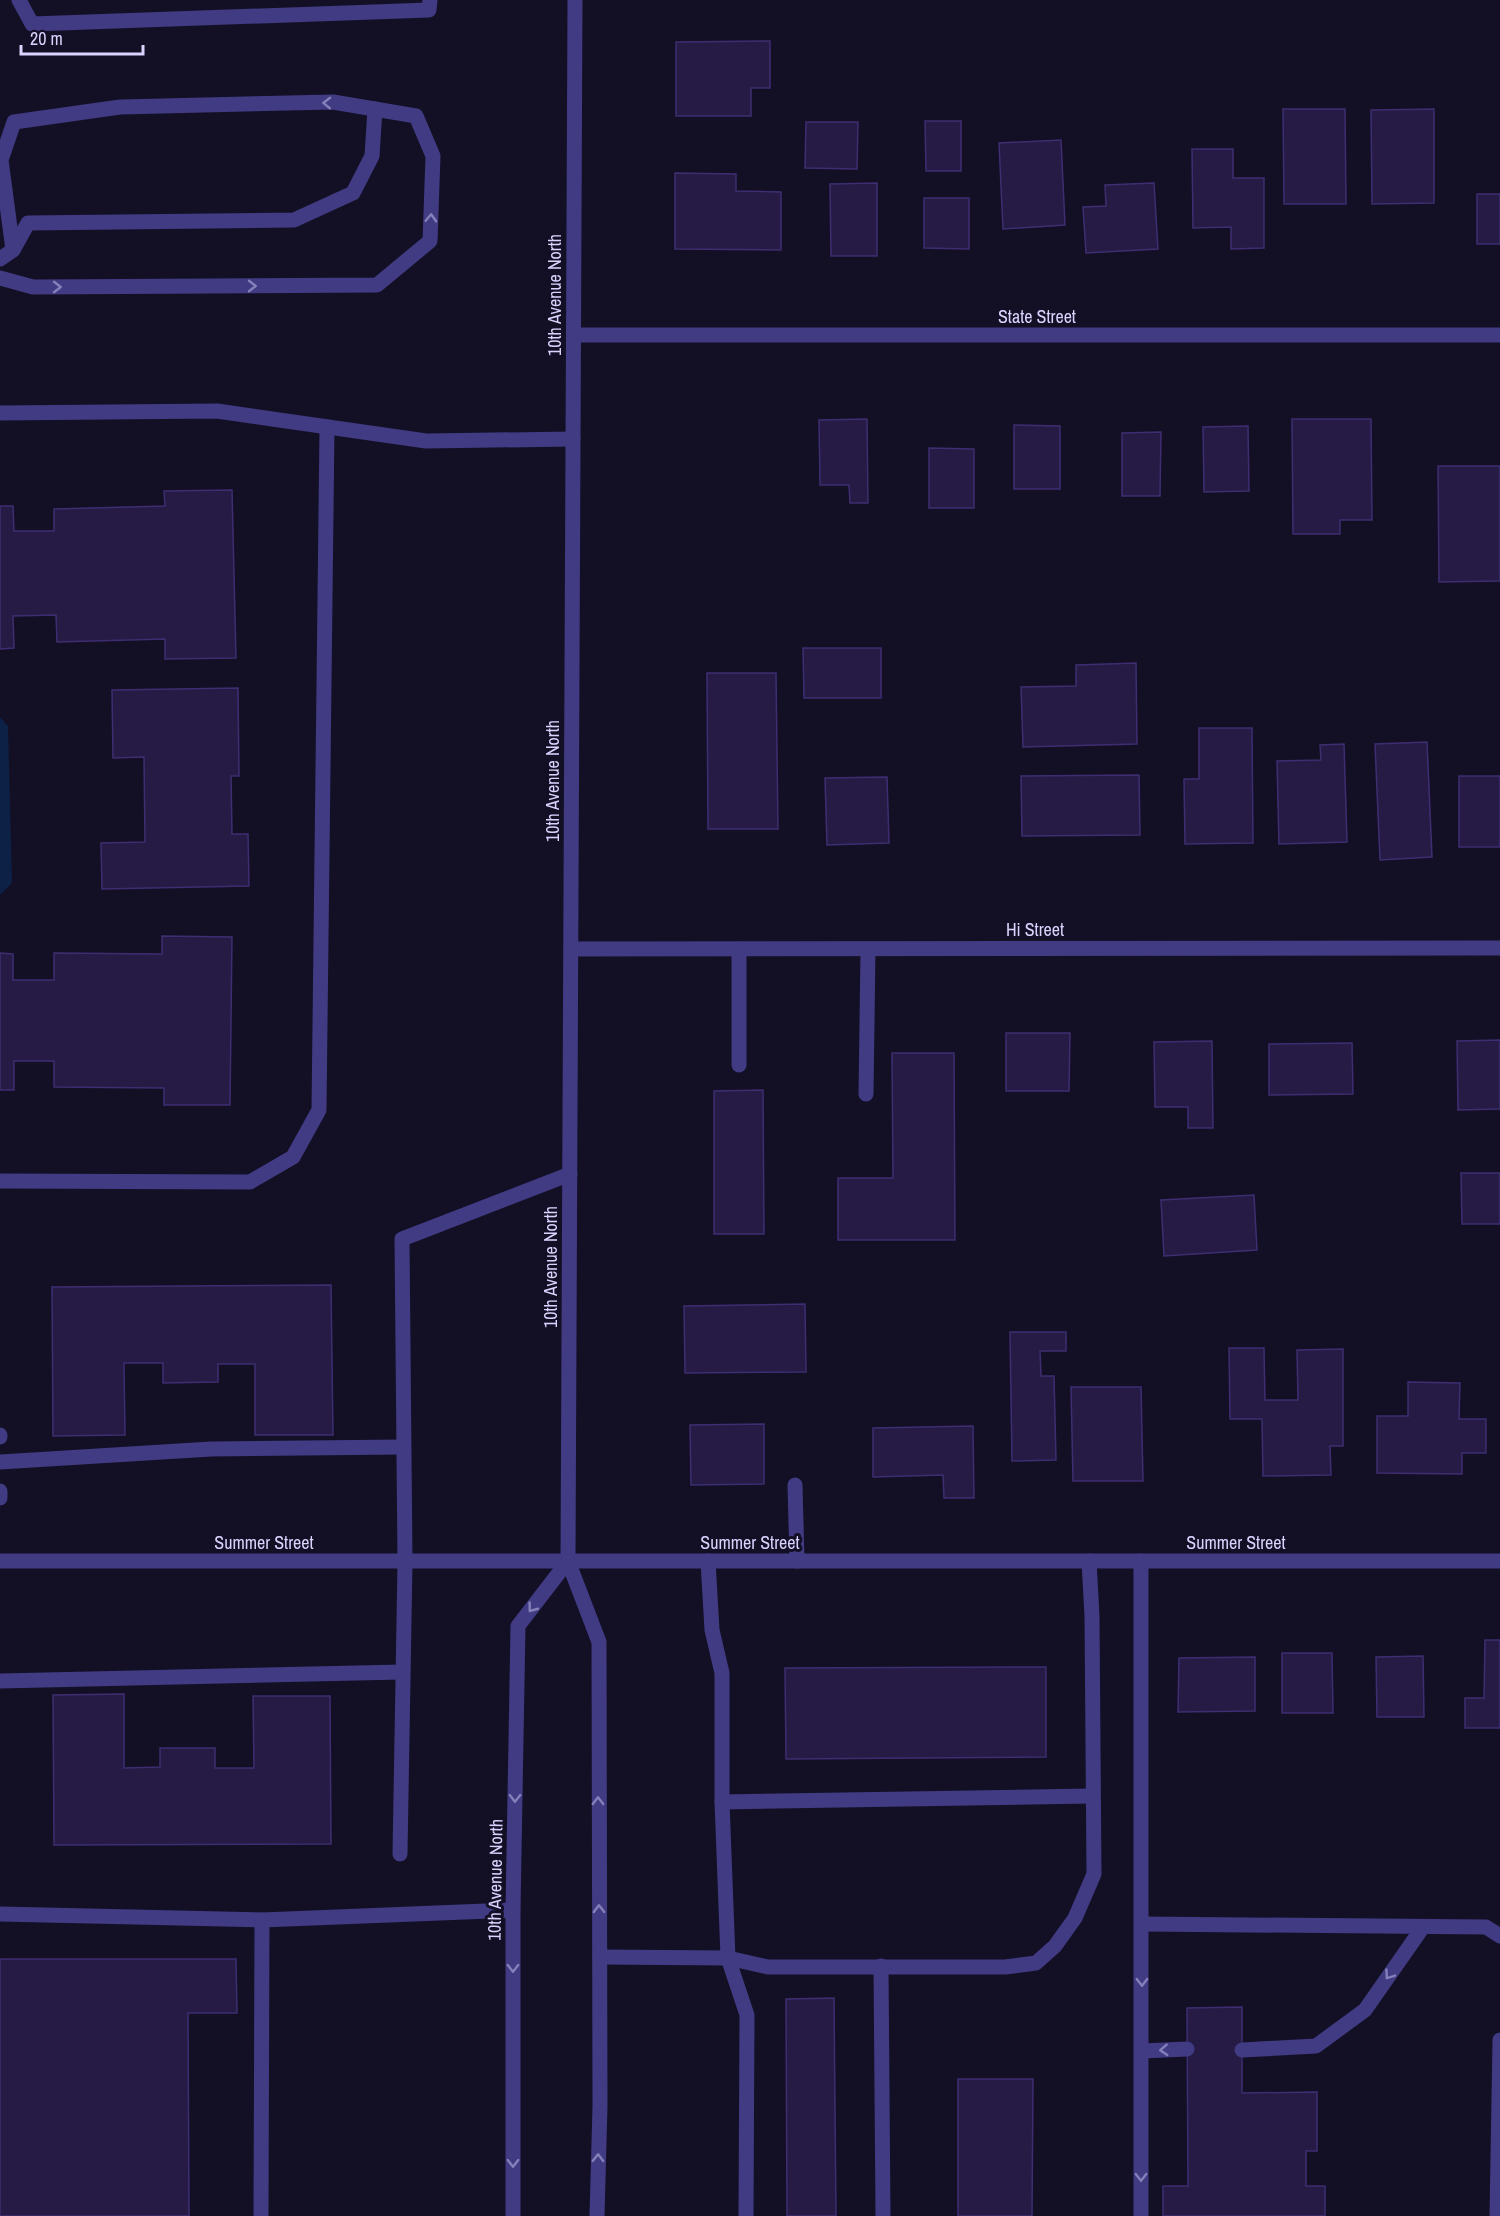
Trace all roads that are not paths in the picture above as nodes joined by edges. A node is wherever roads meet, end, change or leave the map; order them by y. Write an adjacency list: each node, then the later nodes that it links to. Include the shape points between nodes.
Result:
1 (19, 0): 2 (street, via 32,24 429,10)
2 (430, 0)
3 (575, 0): 8 (street, 10th Avenue North)
4 (375, 109): 5 (street, via 372,156 353,193 294,219 28,223); 5 (street, one-way to 5, via 333,102 120,107 14,122 1,160); 7 (street, one-way to 4, via 33,287 377,285 430,242 433,156 416,116)
5 (13, 250): 6 (street)
6 (0, 259)
7 (0, 278)
8 (574, 335): 9 (street, State Street); 12 (street, 10th Avenue North)
9 (1500, 335)
10 (0, 412): 11 (street, via 217,411)
11 (327, 427): 12 (street, via 426,441); 20 (street, via 319,1110 293,1157 250,1182)
12 (573, 439): 15 (street, 10th Avenue North)
13 (868, 948): 14 (street, Hi Street); 16 (street, Hi Street); 18 (street)
14 (1500, 948)
15 (571, 949): 16 (street, Hi Street); 19 (street, 10th Avenue North)
16 (739, 949): 17 (street)
17 (739, 1065)
18 (866, 1094)
19 (570, 1174): 21 (street, via 402,1239); 27 (street, 10th Avenue North)
20 (0, 1181)
21 (403, 1447): 22 (street, via 211,1449); 33 (street)
22 (0, 1462)
23 (795, 1485): 29 (street)
24 (0, 1491): 25 (street)
25 (0, 1498)
26 (0, 1561): 33 (street, Summer Street)
27 (568, 1561): 28 (street, Summer Street); 33 (street, Summer Street); 39 (street, 10th Avenue North, one-way to 39, via 518,1626); 45 (street, 10th Avenue North, one-way to 27, via 599,1642)
28 (708, 1561): 29 (street, Summer Street); 37 (street, via 712,1630 722,1673)
29 (797, 1561): 30 (street, Summer Street)
30 (1089, 1561): 31 (street, Summer Street); 36 (street)
31 (1142, 1561): 32 (street, Summer Street); 42 (street)
32 (1500, 1561)
33 (405, 1562): 34 (street)
34 (402, 1672): 35 (street); 38 (street)
35 (0, 1681)
36 (1092, 1796): 37 (street); 47 (street, via 1094,1874 1075,1918 1036,1964)
37 (722, 1802): 46 (street)
38 (400, 1854)
39 (513, 1910): 41 (street); 53 (street, 10th Avenue North, one-way to 53)
40 (0, 1914): 41 (street)
41 (262, 1920): 52 (street)
42 (1143, 1924): 43 (street); 51 (street, one-way to 51)
43 (1423, 1927): 44 (street, via 1486,1927); 50 (street, one-way to 50, via 1365,2010 1316,2046)
44 (1500, 1936)
45 (600, 1958): 46 (street); 54 (street, 10th Avenue North, one-way to 45)
46 (728, 1958): 47 (street, via 768,1967); 55 (street, via 747,2015)
47 (881, 1966): 56 (street)
48 (1500, 2040): 58 (street)
49 (1187, 2049): 51 (street, one-way to 51)
50 (1242, 2050)
51 (1142, 2051): 57 (street, one-way to 57)
52 (261, 2216)
53 (513, 2216)
54 (597, 2216)
55 (746, 2216)
56 (883, 2216)
57 (1141, 2216)
58 (1497, 2216)

